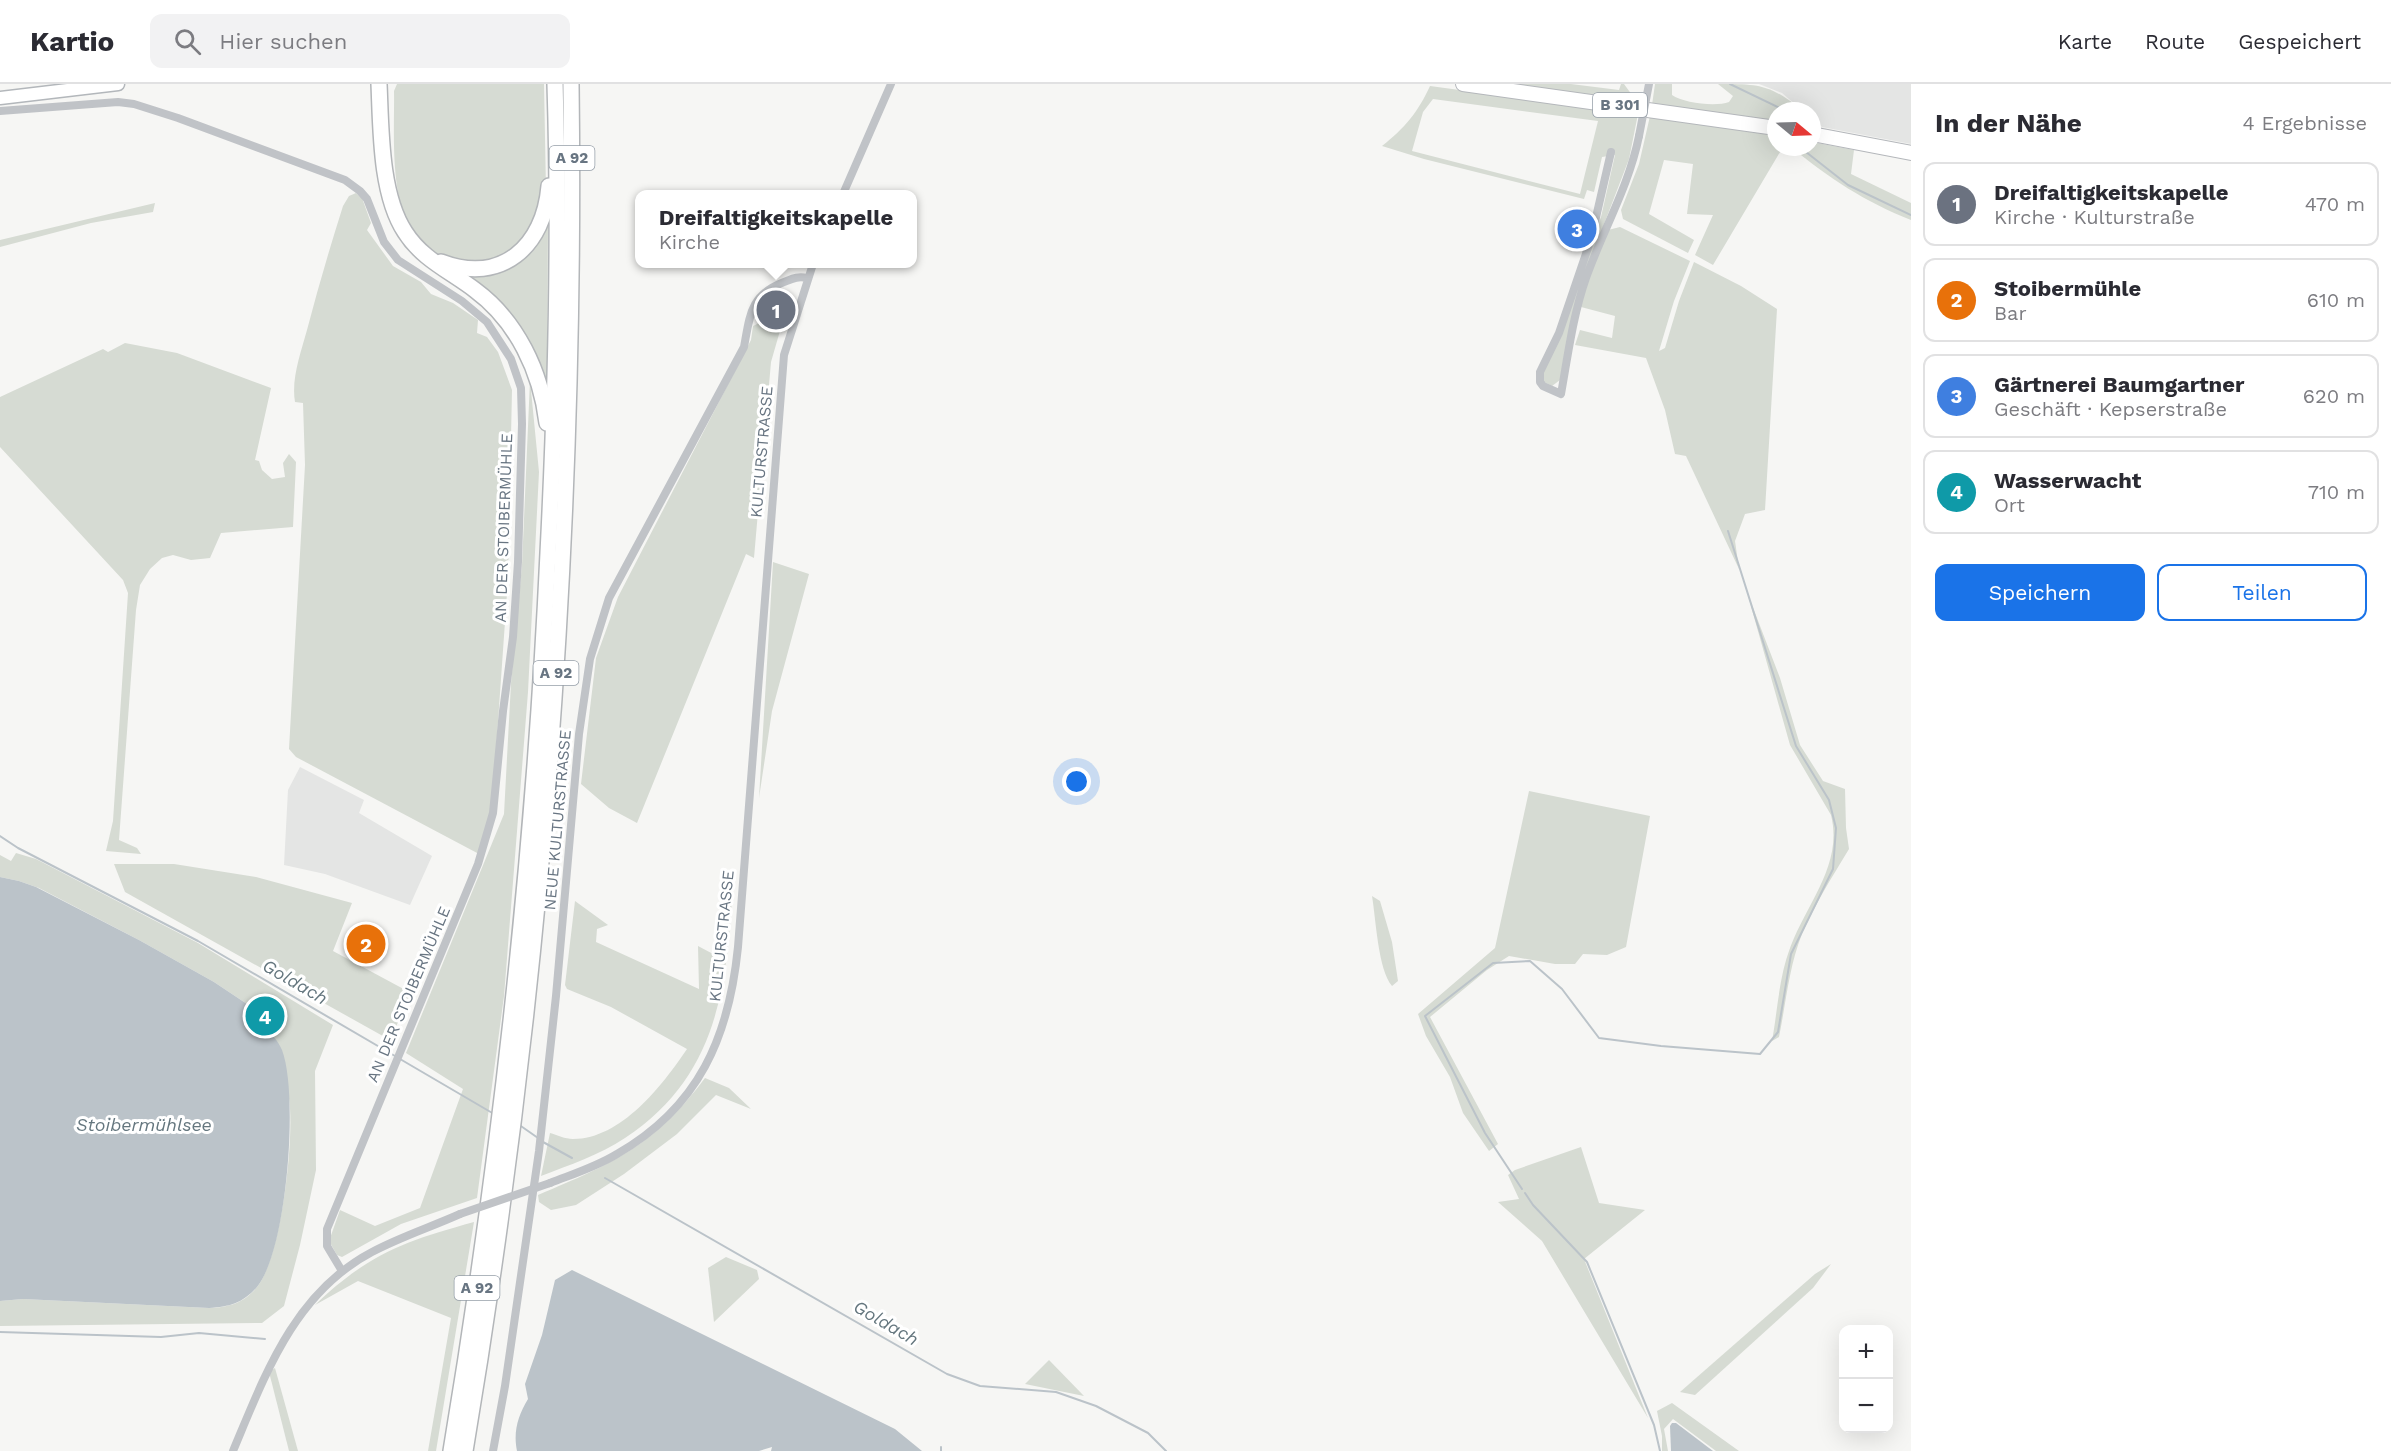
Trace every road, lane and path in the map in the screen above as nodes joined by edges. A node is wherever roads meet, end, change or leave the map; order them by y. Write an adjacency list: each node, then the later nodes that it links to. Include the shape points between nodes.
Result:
1 (118, 84): 9 (main road)
2 (368, 84): 10 (highway)
3 (379, 84): 10 (highway)
4 (555, 84): 14 (highway, A 92)
5 (571, 84): 22 (highway, A 92, via 570,414 561,594 543,853)
6 (891, 84): 17 (street)
7 (1463, 84): 12 (main road, B 301)
8 (1649, 84): 15 (street, bridge, via 1623,189 1581,295 1561,394 1543,386 1540,372 1559,333 1591,239)
9 (0, 98)
10 (380, 100): 18 (highway, via 391,199 403,230)
11 (0, 111): 23 (street, AN DER STOIBERMÜHLE, via 134,104 345,180 367,199 378,230 392,253 480,315 514,365 523,412 517,580 494,806 478,864 327,1229 327,1246)
12 (1767, 127)
13 (1821, 136): 16 (main road)
14 (557, 152): 18 (highway, via 542,220 531,241 516,255 496,266 481,268 463,268); 21 (highway, A 92)
15 (1611, 152)
16 (1911, 153)
17 (845, 190)
18 (430, 258): 21 (highway, via 476,290 520,339 544,401 546,467)
19 (811, 268): 20 (street)
20 (807, 278): 23 (street, KULTURSTRASSE, bridge, via 784,355 739,926 730,1005 720,1037 690,1090 648,1134 615,1155 370,1252); 27 (street, NEUE KULTURSTRASSE, via 798,276 770,287 755,303 744,347 609,598 590,659 579,734 539,1151)
21 (552, 482): 22 (highway, A 92, via 530,851)
22 (508, 1119): 25 (highway, A 92); 26 (highway, A 92)
23 (342, 1271): 24 (street, KULTURSTRASSE, via 301,1313 278,1349)
24 (233, 1451)
25 (451, 1451)
26 (465, 1451)
27 (493, 1451)

